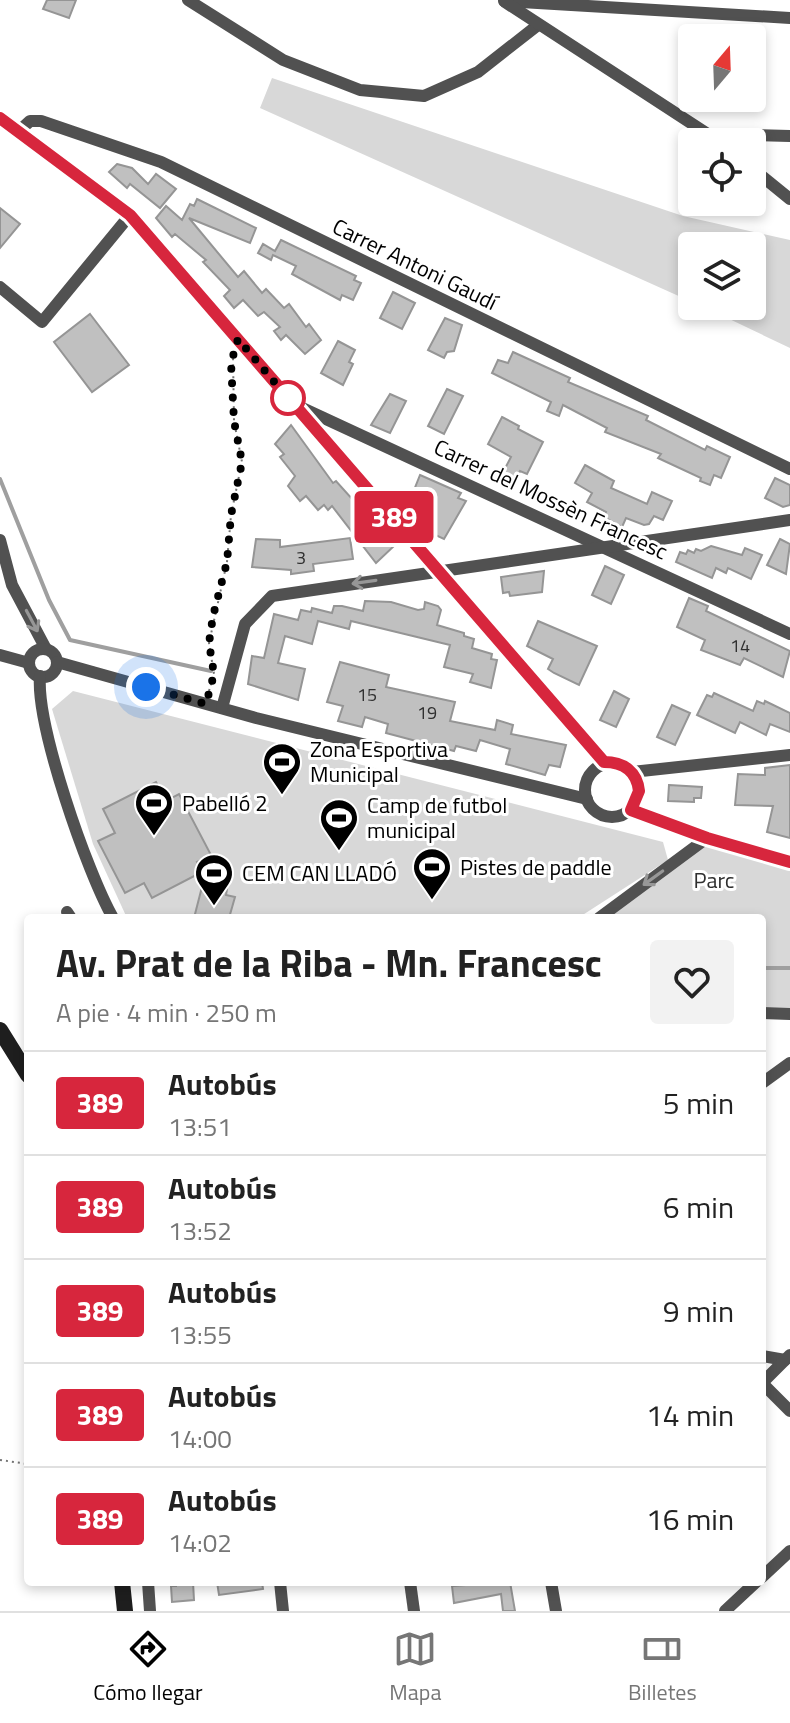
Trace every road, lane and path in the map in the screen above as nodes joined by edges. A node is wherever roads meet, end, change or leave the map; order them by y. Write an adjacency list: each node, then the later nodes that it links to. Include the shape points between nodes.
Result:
1 (188, 0): 4 (street, via 283,60 360,90 424,96 478,72)
2 (502, 1): 3 (street); 4 (street)
3 (790, 18)
4 (538, 25): 6 (street)
5 (0, 118): 7 (street)
6 (699, 128)
7 (19, 131): 12 (street); 16 (street, Carrer Antoni Gaudí, via 30,121 41,121 161,162)
8 (790, 136): 9 (street)
9 (766, 137)
10 (766, 179): 11 (street)
11 (790, 199)
12 (130, 215): 13 (street, via 42,322); 14 (street)
13 (0, 287)
14 (238, 339): 15 (street); 27 (path, via 231,363 242,462 213,616 209,643 214,674)
15 (293, 404): 19 (street, Carrer del Mossèn Francesc); 20 (street)
16 (790, 469)
17 (790, 520): 19 (street)
18 (0, 540): 22 (street, one-way to 22, via 12,585)
19 (609, 547): 20 (street); 21 (street, Carrer del Mossèn Francesc)
20 (442, 571): 28 (street, one-way to 28, via 272,596 245,624); 30 (street)
21 (790, 634)
22 (46, 649): 24 (street); 25 (street, via 34,652)
23 (0, 655): 25 (street)
24 (57, 662): 26 (street, via 52,673); 27 (street)
25 (29, 663): 26 (street)
26 (40, 676): 36 (street, via 39,693 63,789)
27 (206, 704): 28 (street)
28 (222, 708): 32 (street)
29 (790, 755): 31 (street)
30 (604, 762): 31 (street); 32 (street, via 591,775)
31 (632, 772): 33 (street, via 639,791)
32 (587, 799): 33 (street, via 605,817 619,818)
33 (631, 810): 34 (street)
34 (707, 838): 35 (street); 37 (street, one-way to 37)
35 (790, 862)
36 (111, 914)
37 (604, 914)
38 (766, 1013): 39 (street)
39 (790, 1014)
40 (0, 1030): 42 (street)
41 (790, 1063): 43 (street)
42 (24, 1069)
43 (766, 1080)
44 (766, 1356): 45 (street)
45 (787, 1358): 46 (street)
46 (766, 1379)
47 (766, 1387): 48 (street)
48 (790, 1411)
49 (0, 1460): 50 (path)
50 (24, 1463)
51 (790, 1551): 52 (street)
52 (766, 1573)
53 (122, 1586): 59 (street)
54 (148, 1586): 60 (street)
55 (280, 1586): 61 (street)
56 (411, 1586): 62 (street)
57 (552, 1586): 63 (street)
58 (752, 1586): 64 (street)
59 (125, 1611)
60 (150, 1611)
61 (283, 1611)
62 (414, 1611)
63 (556, 1611)
64 (725, 1611)

